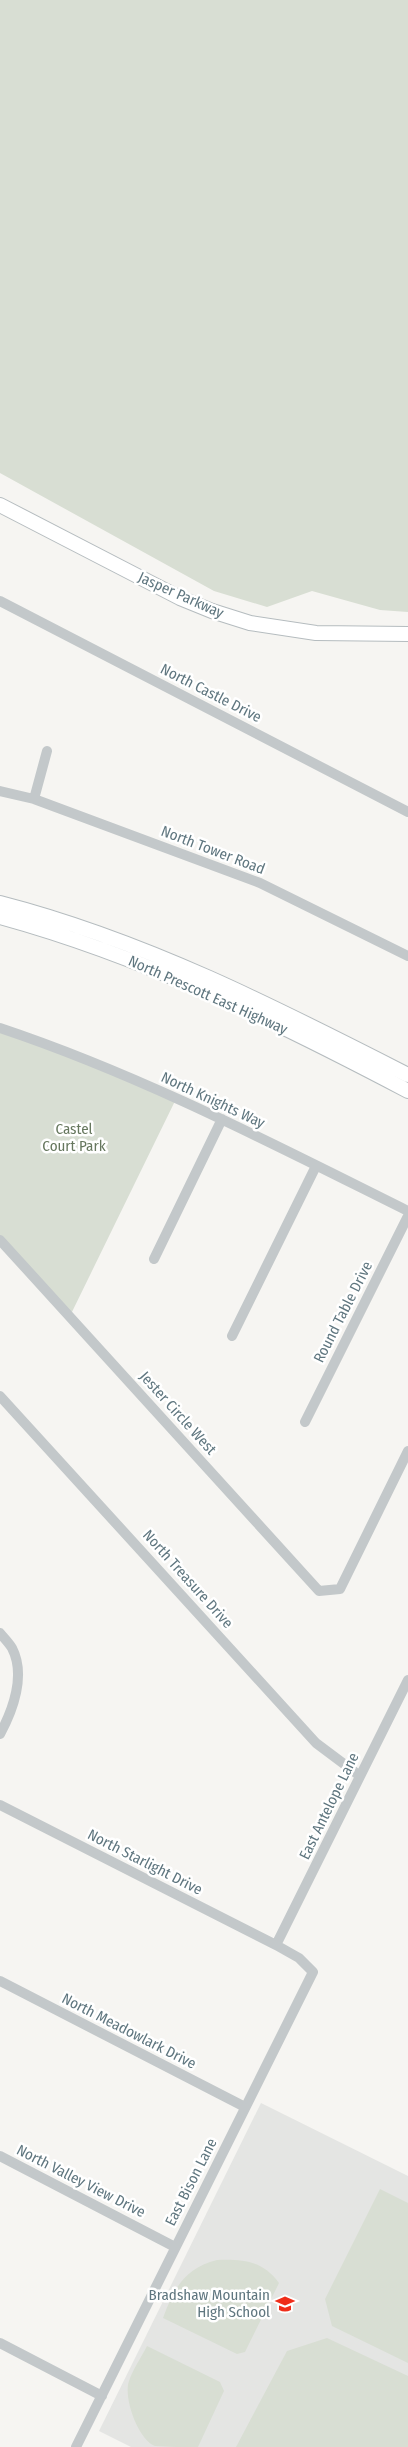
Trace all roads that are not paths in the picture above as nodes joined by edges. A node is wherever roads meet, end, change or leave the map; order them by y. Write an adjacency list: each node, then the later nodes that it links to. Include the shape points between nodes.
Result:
1 (0, 505): 3 (street, Jasper Parkway, via 212,612 250,623 316,633)
2 (0, 601): 7 (street, North Castle Drive)
3 (408, 634)
4 (47, 751): 6 (street)
5 (0, 790): 6 (street, North Tower Road)
6 (34, 799): 11 (street, North Tower Road, via 260,883)
7 (408, 812)
8 (0, 903): 10 (street, North Prescott East Highway, via 70,923)
9 (0, 917): 10 (street, North Prescott East Highway)
10 (125, 950): 13 (street, North Prescott East Highway, via 194,970)
11 (408, 956)
12 (0, 1028): 16 (street, North Knights Way, via 49,1044)
13 (369, 1063): 14 (street, North Prescott East Highway); 15 (street, North Prescott East Highway)
14 (408, 1075)
15 (408, 1091)
16 (222, 1119): 17 (street, North Knights Way); 21 (street)
17 (316, 1166): 18 (street, North Knights Way); 22 (street)
18 (408, 1211)
19 (408, 1216): 24 (street, Round Table Drive)
20 (0, 1240): 25 (street, Jester Circle West, via 319,1591 340,1589)
21 (154, 1259)
22 (232, 1336)
23 (0, 1396): 29 (street, North Treasure Drive, via 318,1745)
24 (305, 1422)
25 (408, 1451)
26 (0, 1633): 28 (street, via 12,1649 17,1685 13,1705)
27 (408, 1680): 29 (street, East Antelope Lane)
28 (0, 1734)
29 (360, 1776): 31 (street, East Antelope Lane)
30 (0, 1805): 31 (street, North Starlight Drive)
31 (276, 1945): 33 (street, East Bison Lane, via 299,1958 313,1972)
32 (0, 1981): 33 (street, North Meadowlark Drive)
33 (245, 2107): 35 (street, East Bison Lane)
34 (0, 2156): 35 (street, North Valley View Drive)
35 (175, 2247): 37 (street, East Bison Lane)
36 (0, 2343): 37 (street)
37 (102, 2396): 38 (street, East Bison Lane)
38 (76, 2447)

